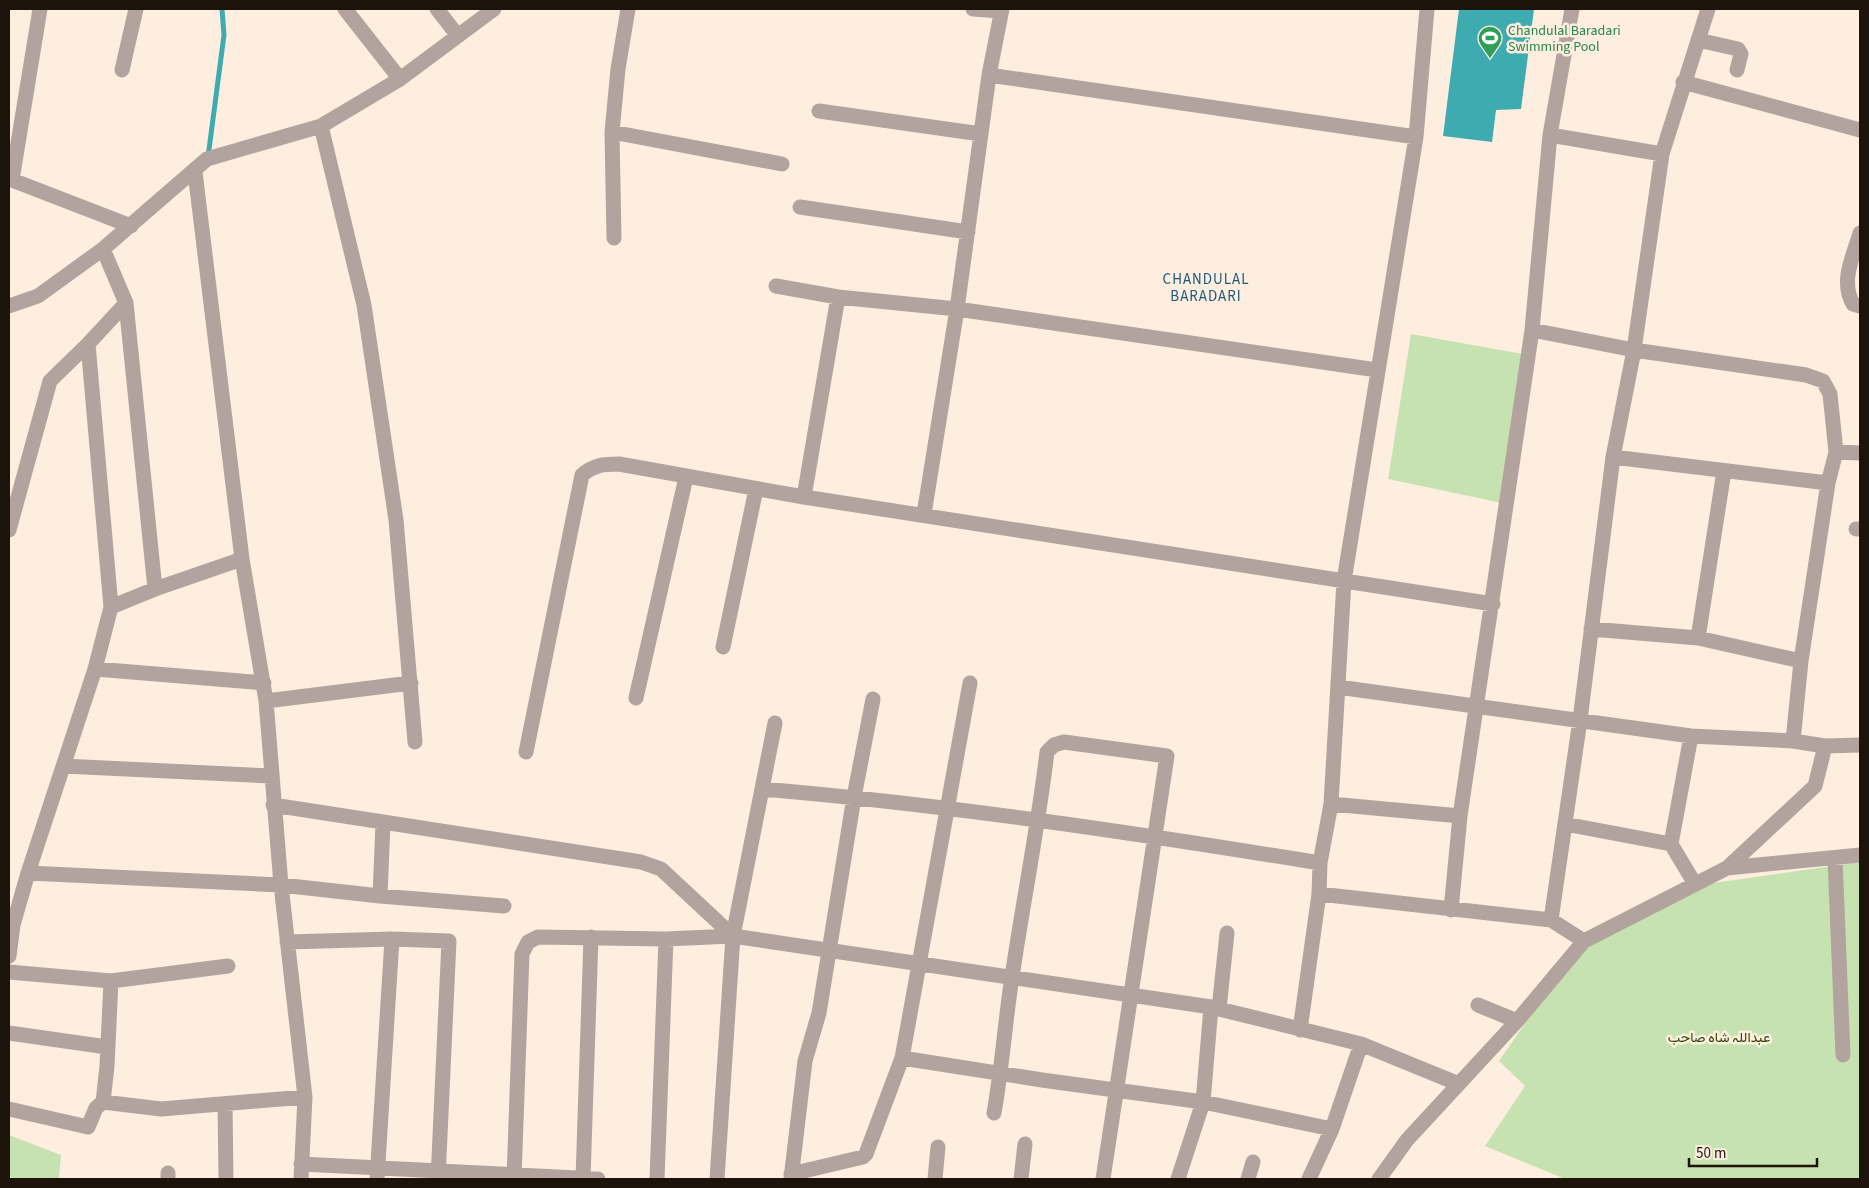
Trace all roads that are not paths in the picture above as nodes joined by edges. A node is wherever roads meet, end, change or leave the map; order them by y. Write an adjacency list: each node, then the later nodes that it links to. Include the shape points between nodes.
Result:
1 (40, 9): 30 (street, via 12,180)
2 (136, 9): 14 (street)
3 (345, 9): 17 (street)
4 (437, 9): 12 (street)
5 (494, 9): 12 (street)
6 (628, 9): 22 (street)
7 (973, 9): 11 (street)
8 (1427, 9): 25 (street)
9 (1572, 9): 24 (street)
10 (1708, 9): 13 (street)
11 (1002, 10): 16 (street)
12 (458, 36): 17 (street)
13 (1698, 40): 15 (street, via 1738,49); 18 (street)
14 (122, 70)
15 (1737, 70)
16 (989, 75): 23 (street); 25 (street)
17 (400, 79): 20 (street)
18 (1684, 82): 21 (street); 26 (street)
19 (819, 111): 23 (street)
20 (322, 126): 28 (street, via 207,159); 66 (street, via 364,305 396,520)
21 (1860, 130)
22 (612, 132): 27 (street); 33 (street)
23 (981, 134): 31 (street)
24 (1550, 135): 26 (street); 41 (street)
25 (1416, 136): 44 (street)
26 (1662, 154): 43 (street)
27 (782, 164)
28 (195, 172): 30 (street); 55 (street)
29 (800, 207): 31 (street)
30 (131, 226): 34 (street)
31 (968, 232): 40 (street)
32 (1860, 233): 39 (street, via 1846,279 1847,293 1853,304)
33 (614, 238)
34 (103, 249): 37 (street); 38 (street, via 38,296)
35 (776, 286): 36 (street)
36 (838, 297): 40 (street); 52 (street)
37 (126, 303): 42 (street); 57 (street)
38 (9, 306)
39 (1860, 306)
40 (957, 308): 44 (street); 53 (street)
41 (1532, 330): 43 (street); 58 (street)
42 (88, 344): 54 (street, via 50,381); 59 (street)
43 (1634, 350): 45 (street, via 1806,375 1822,381 1830,394); 47 (street)
44 (1377, 370): 56 (street)
45 (1836, 452): 46 (street); 50 (street)
46 (1860, 453)
47 (1613, 457): 48 (street); 60 (street)
48 (1724, 471): 50 (street); 61 (street)
49 (686, 476): 51 (street); 69 (street); 80 (street, via 619,464 592,466 582,475)
50 (1828, 483): 63 (street)
51 (756, 489): 52 (street); 62 (street)
52 (804, 498): 53 (street)
53 (924, 514): 56 (street)
54 (9, 530)
55 (242, 559): 57 (street); 65 (street)
56 (1344, 582): 58 (street); 68 (street)
57 (155, 589): 59 (street)
58 (1493, 604): 72 (street)
59 (111, 607): 64 (street)
60 (1591, 629): 61 (street); 73 (street)
61 (1698, 638): 63 (street)
62 (723, 647)
63 (1801, 661): 76 (street)
64 (96, 669): 65 (street); 81 (street)
65 (264, 683): 71 (street)
66 (410, 683): 71 (street); 77 (street)
67 (970, 683): 87 (street)
68 (1338, 687): 72 (street); 85 (street)
69 (636, 698)
70 (873, 699): 84 (street)
71 (266, 701): 82 (street)
72 (1476, 706): 73 (street); 88 (street)
73 (1580, 720): 75 (street); 91 (street)
74 (775, 723): 83 (street)
75 (1691, 736): 76 (street); 93 (street)
76 (1793, 741): 79 (street)
77 (415, 742)
78 (1860, 745): 79 (street)
79 (1825, 746): 97 (street, via 1815,786)
80 (526, 752)
81 (63, 766): 82 (street); 98 (street)
82 (271, 776): 86 (street)
83 (762, 788): 84 (street); 107 (street)
84 (854, 797): 87 (street); 113 (street)
85 (1331, 804): 88 (street); 96 (street)
86 (273, 805): 90 (street); 100 (street)
87 (948, 809): 89 (street); 115 (street)
88 (1460, 816): 104 (street)
89 (1039, 821): 92 (street); 92 (street, via 1047,752 1054,745 1073,743 1167,756); 118 (street)
90 (383, 823): 102 (street); 107 (street, via 648,864 665,872)
91 (1565, 824): 93 (street); 105 (street)
92 (1155, 837): 96 (street); 120 (street)
93 (1671, 844): 99 (street)
94 (1860, 855): 95 (street)
95 (1835, 858): 97 (street); 128 (street)
96 (1320, 864): 101 (street)
97 (1727, 868): 99 (street)
98 (28, 872): 100 (street); 114 (street)
99 (1695, 884): 111 (street)
100 (281, 885): 102 (street); 112 (street)
101 (1319, 894): 104 (street); 124 (street)
102 (380, 896): 103 (street)
103 (504, 906)
104 (1451, 910): 105 (street)
105 (1552, 920): 111 (street)
106 (1227, 933): 122 (street)
107 (733, 936): 110 (street); 113 (street); 152 (street)
108 (591, 937): 110 (street); 147 (street, via 538,937 528,942 522,954); 150 (street)
109 (392, 939): 112 (street); 144 (street); 145 (street, via 449,941)
110 (666, 939): 151 (street)
111 (1584, 941): 123 (street)
112 (287, 942): 133 (street)
113 (830, 950): 115 (street); 146 (street, via 819,1012 805,1061)
114 (9, 952)
115 (920, 964): 118 (street); 129 (street)
116 (228, 966): 119 (street)
117 (9, 972): 119 (street)
118 (1012, 978): 120 (street); 130 (street)
119 (111, 981): 127 (street)
120 (1130, 994): 122 (street); 132 (street)
121 (1478, 1005): 123 (street)
122 (1215, 1008): 124 (street); 135 (street)
123 (1517, 1021): 131 (street)
124 (1300, 1030): 126 (street)
125 (9, 1033): 127 (street)
126 (1361, 1044): 131 (street); 139 (street)
127 (107, 1047): 134 (street)
128 (1844, 1055)
129 (902, 1058): 130 (street); 146 (street, via 866,1154 856,1160)
130 (1001, 1074): 132 (street); 138 (street)
131 (1459, 1084): 159 (street, via 1407,1140)
132 (1117, 1091): 135 (street); 155 (street)
133 (305, 1097): 136 (street); 143 (street)
134 (103, 1102): 136 (street, via 161,1109); 137 (street, via 96,1108 88,1126)
135 (1203, 1102): 139 (street); 156 (street)
136 (225, 1104): 148 (street)
137 (9, 1109)
138 (994, 1113)
139 (1332, 1129): 158 (street)
140 (1025, 1144): 154 (street)
141 (938, 1147): 153 (street)
142 (1253, 1162): 157 (street)
143 (301, 1164): 144 (street); 149 (street)
144 (378, 1173): 145 (street)
145 (439, 1175): 147 (street)
146 (791, 1176)
147 (514, 1177): 150 (street)
148 (226, 1179)
149 (301, 1179)
150 (588, 1179)
151 (657, 1179)
152 (717, 1179)
153 (935, 1179)
154 (1021, 1179)
155 (1104, 1179)
156 (1178, 1179)
157 (1248, 1179)
158 (1309, 1179)
159 (1379, 1179)

